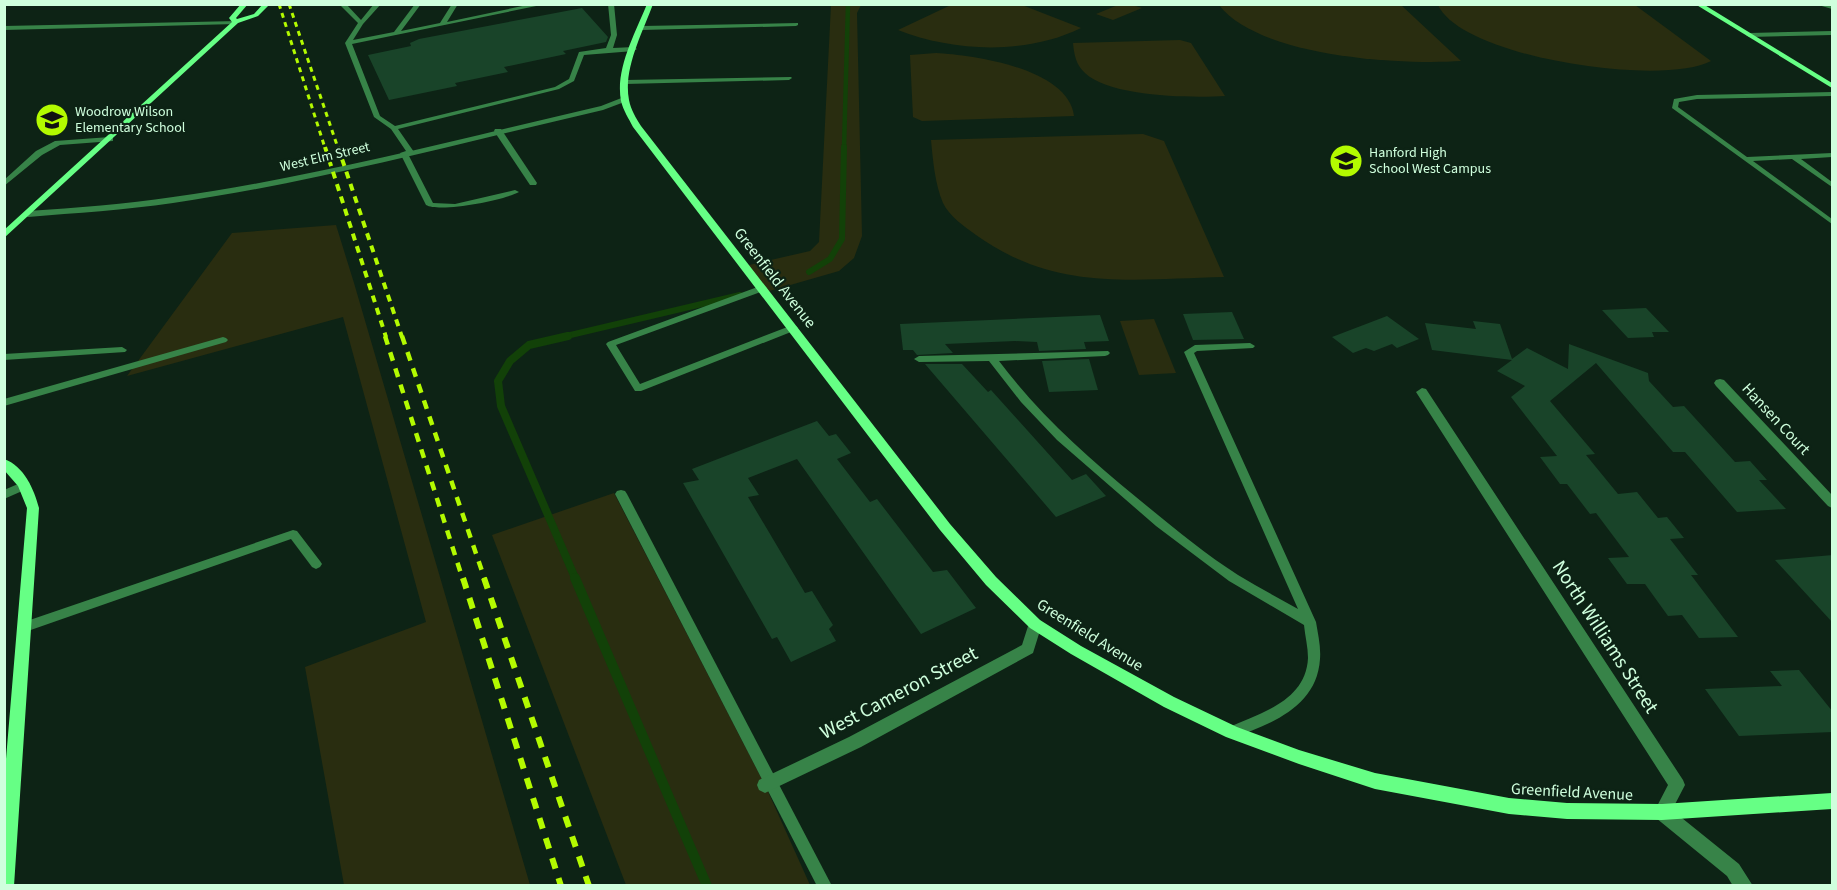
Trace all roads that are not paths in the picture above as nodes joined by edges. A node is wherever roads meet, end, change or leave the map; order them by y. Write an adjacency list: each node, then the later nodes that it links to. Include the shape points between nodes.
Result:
1 (245, 4): 15 (street, via 232,18)
2 (267, 4): 15 (street, via 256,15)
3 (378, 4): 16 (lane)
4 (418, 4): 21 (lane)
5 (455, 4): 17 (lane)
6 (499, 4): 14 (lane)
7 (611, 4): 26 (lane, via 615,35)
8 (650, 4): 20 (street)
9 (1698, 4): 23 (street)
10 (1818, 4): 13 (lane)
11 (342, 5): 16 (lane)
12 (539, 5): 14 (lane)
13 (1833, 8)
14 (493, 14): 17 (lane)
15 (236, 22): 19 (street); 34 (street)
16 (361, 22): 24 (lane)
17 (442, 24): 21 (lane)
18 (796, 24): 20 (lane)
19 (4, 28)
20 (642, 28): 25 (street)
21 (396, 33): 24 (lane)
22 (1833, 33): 23 (street)
23 (1749, 35): 29 (street)
24 (348, 43): 32 (lane, via 377,117)
25 (634, 49): 26 (lane); 28 (street)
26 (609, 50): 32 (lane, via 581,53 572,80 557,88)
27 (789, 78): 28 (lane)
28 (625, 82): 31 (street)
29 (1833, 86)
30 (1833, 94): 38 (lane, via 1676,100 1675,108)
31 (624, 99): 33 (street, West Elm Street, via 603,108); 46 (street, Greenfield Avenue, via 643,135)
32 (394, 128): 35 (lane)
33 (498, 131): 35 (street, West Elm Street); 39 (lane)
34 (110, 139): 40 (lane, via 58,143 39,153); 43 (street)
35 (407, 152): 42 (lane, via 430,205 455,206); 43 (street, West Elm Street, via 198,197 102,210)
36 (1833, 155): 37 (lane)
37 (1794, 157): 38 (lane); 41 (lane)
38 (1746, 159): 44 (lane)
39 (533, 183)
40 (4, 184)
41 (1833, 185)
42 (514, 192)
43 (28, 214): 45 (street)
44 (1833, 222)
45 (4, 235)
46 (763, 288): 47 (street, Greenfield Avenue); 47 (lane, via 611,344 638,389)
47 (793, 328): 65 (street, Greenfield Avenue, via 945,527 991,581)
48 (223, 340): 57 (lane)
49 (1250, 346): 64 (lane, via 1196,348 1189,352)
50 (122, 350): 52 (lane)
51 (1105, 353): 53 (lane)
52 (4, 357)
53 (992, 358): 54 (lane); 64 (lane, via 1047,423 1097,472 1225,573)
54 (919, 359)
55 (1720, 383): 62 (street, Hansen Court)
56 (1422, 392): 70 (street, North Williams Street, via 1677,785)
57 (4, 403)
58 (4, 463): 59 (street, via 19,474)
59 (25, 485): 61 (lane); 66 (street, via 33,508)
60 (621, 494): 68 (lane)
61 (4, 495)
62 (1833, 503)
63 (316, 564): 66 (lane, via 293,534)
64 (1310, 622): 67 (lane, via 1314,659 1309,684 1294,704)
65 (1035, 624): 67 (street, Greenfield Avenue, via 1169,702); 68 (street, West Cameron Street, via 1028,649 855,742)
66 (25, 627): 71 (street)
67 (1232, 732): 70 (street, Greenfield Avenue, via 1375,782 1509,806)
68 (767, 784): 73 (lane)
69 (1833, 801): 70 (street, Greenfield Avenue)
70 (1662, 812): 74 (street, via 1733,870)
71 (6, 856): 72 (street)
72 (5, 885)
73 (825, 885)
74 (1744, 885)

